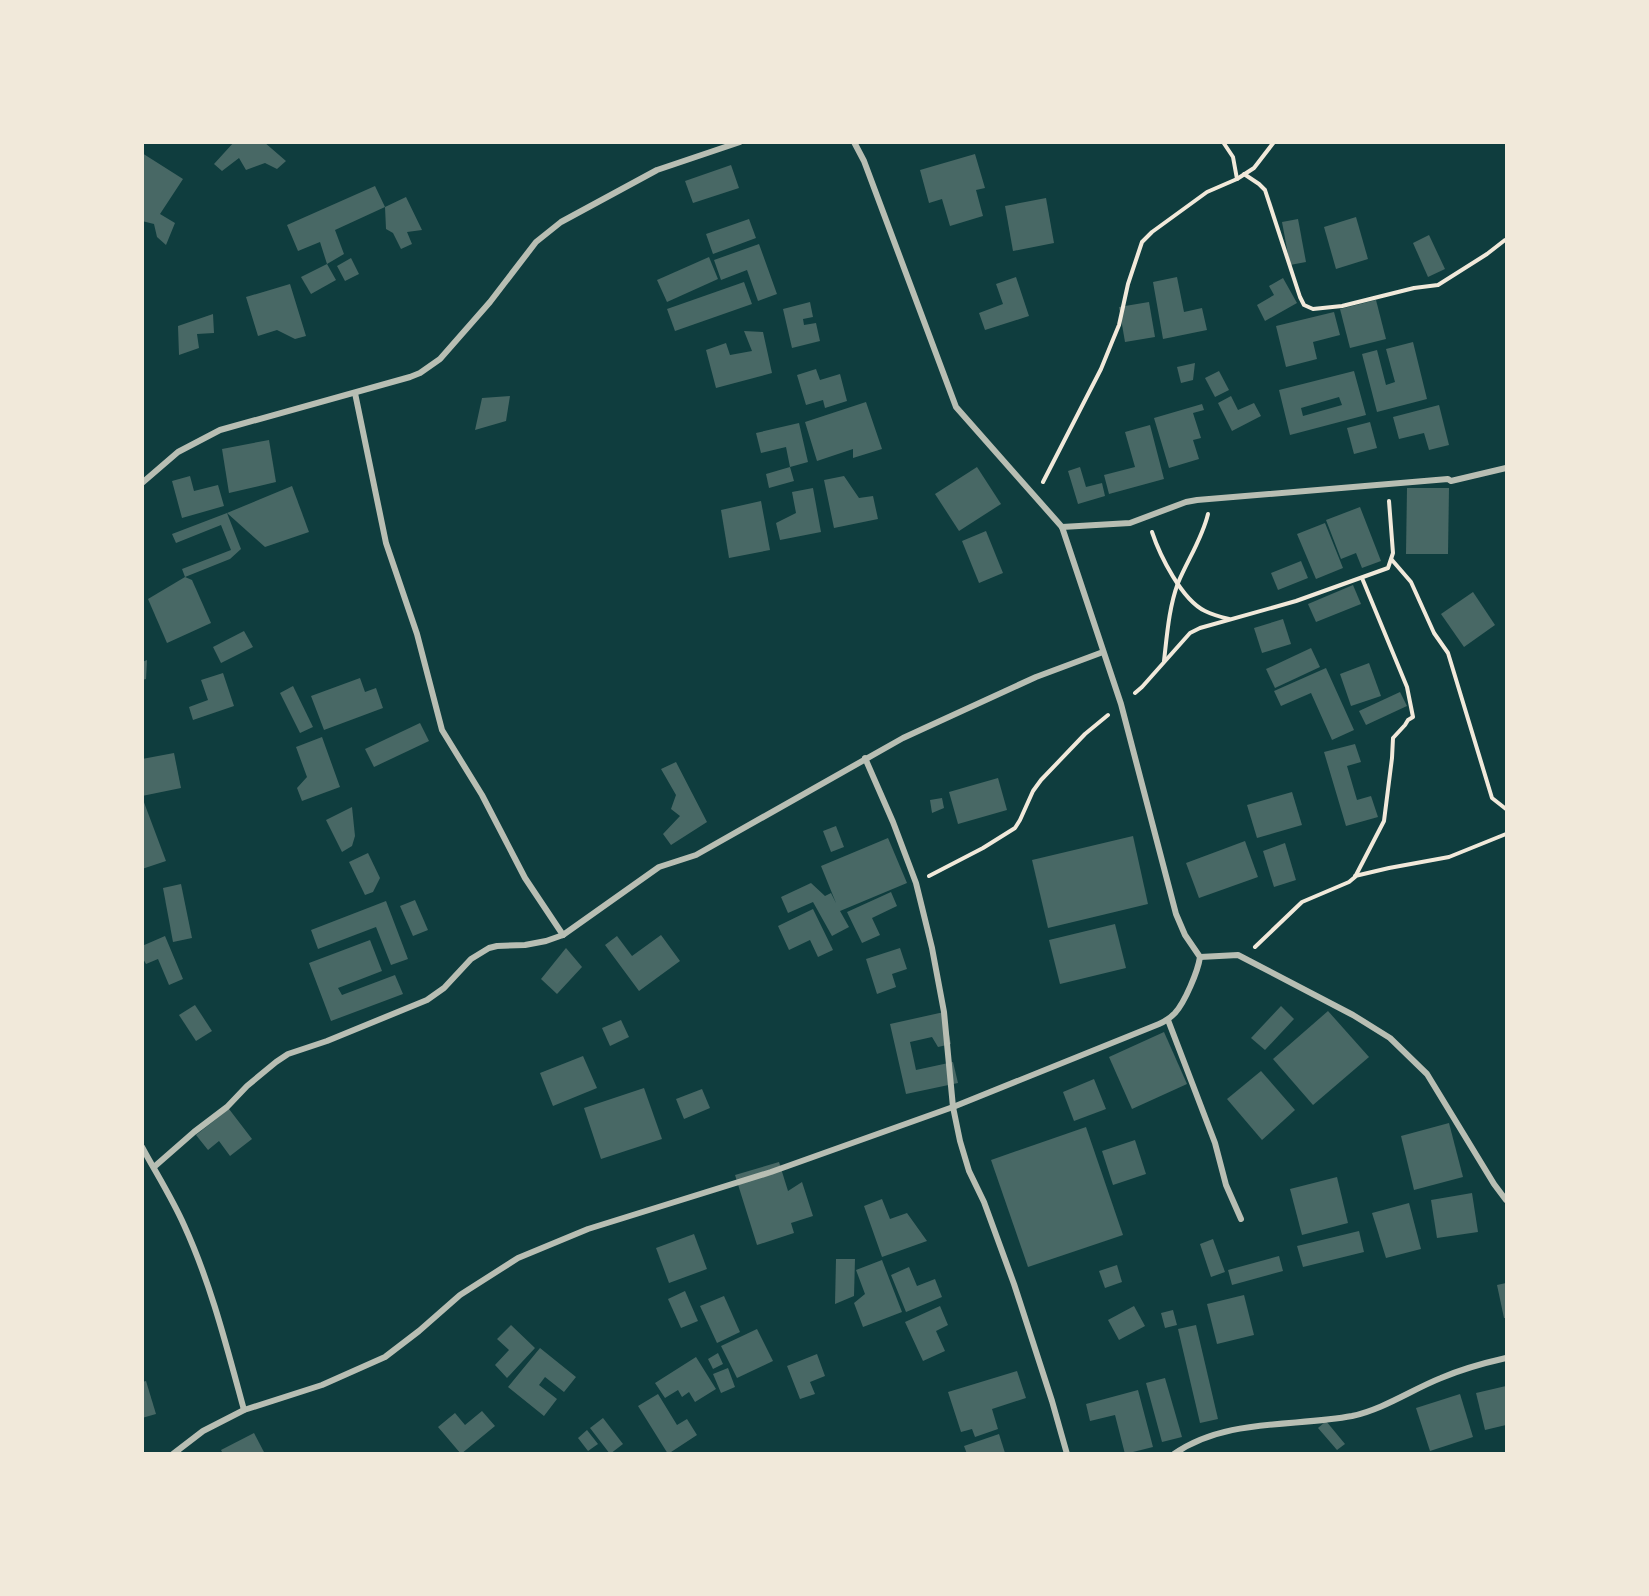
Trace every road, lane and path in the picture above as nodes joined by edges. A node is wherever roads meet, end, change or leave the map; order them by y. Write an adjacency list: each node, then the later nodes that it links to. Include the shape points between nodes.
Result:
1 (740, 142): 8 (street, via 657,170 561,222 536,242 440,359 410,377)
2 (854, 142): 12 (street, via 956,407)
3 (1223, 142): 6 (path, via 1233,158)
4 (1274, 142): 5 (path, via 1254,168)
5 (1244, 174): 6 (path); 7 (path, via 1265,190 1300,297 1313,309 1438,285)
6 (1238, 178): 12 (path, via 1207,192 1142,242 1119,325 1101,369)
7 (1505, 240)
8 (355, 393): 10 (street, via 220,430 178,452); 28 (street, via 386,543 417,634 442,730 482,795 525,878)
9 (1506, 468): 11 (street, via 1451,481)
10 (142, 483)
11 (1387, 485): 13 (street); 16 (path)
12 (1035, 497): 15 (street)
13 (1213, 498): 14 (street, via 1186,502); 18 (path, via 1202,536)
14 (1148, 517): 15 (street, via 1119,525); 18 (path)
15 (1062, 527): 20 (street)
16 (1392, 560): 17 (path, via 1388,568); 24 (path, via 1411,582 1434,633 1448,653 1492,798)
17 (1362, 578): 19 (path); 26 (path, via 1407,687 1413,717 1393,738 1384,821)
18 (1178, 583): 19 (path, via 1205,611); 21 (path)
19 (1231, 620): 21 (path, via 1190,633)
20 (1103, 651): 22 (street); 23 (street, via 1036,677)
21 (1164, 662): 22 (path)
22 (1121, 704): 27 (path, via 1085,734 1041,780 1015,828); 30 (street, via 1176,914)
23 (865, 758): 27 (street); 28 (street, via 696,855 659,867)
24 (1506, 809)
25 (1506, 834): 26 (path, via 1449,857)
26 (1355, 877): 29 (path, via 1302,902 1258,946)
27 (916, 883): 32 (street, via 942,998)
28 (564, 935): 34 (street, via 525,945 489,948 471,958 444,988 427,1000 288,1054)
29 (1238, 955): 30 (street); 35 (street, via 1390,1038 1427,1074)
30 (1200, 957): 31 (street, via 1178,1010)
31 (1168, 1020): 32 (street); 36 (street)
32 (953, 1107): 38 (street, via 771,1172 588,1229 518,1258 460,1295 385,1357 322,1385); 40 (street, via 969,1171 1014,1284)
33 (142, 1147): 34 (street)
34 (154, 1167): 38 (street, via 184,1223 203,1270)
35 (1506, 1200)
36 (1241, 1219)
37 (1506, 1358): 41 (street, via 1440,1378 1368,1412 1252,1426 1195,1441)
38 (244, 1410): 39 (street, via 203,1431)
39 (173, 1454)
40 (1067, 1454)
41 (1174, 1454)

